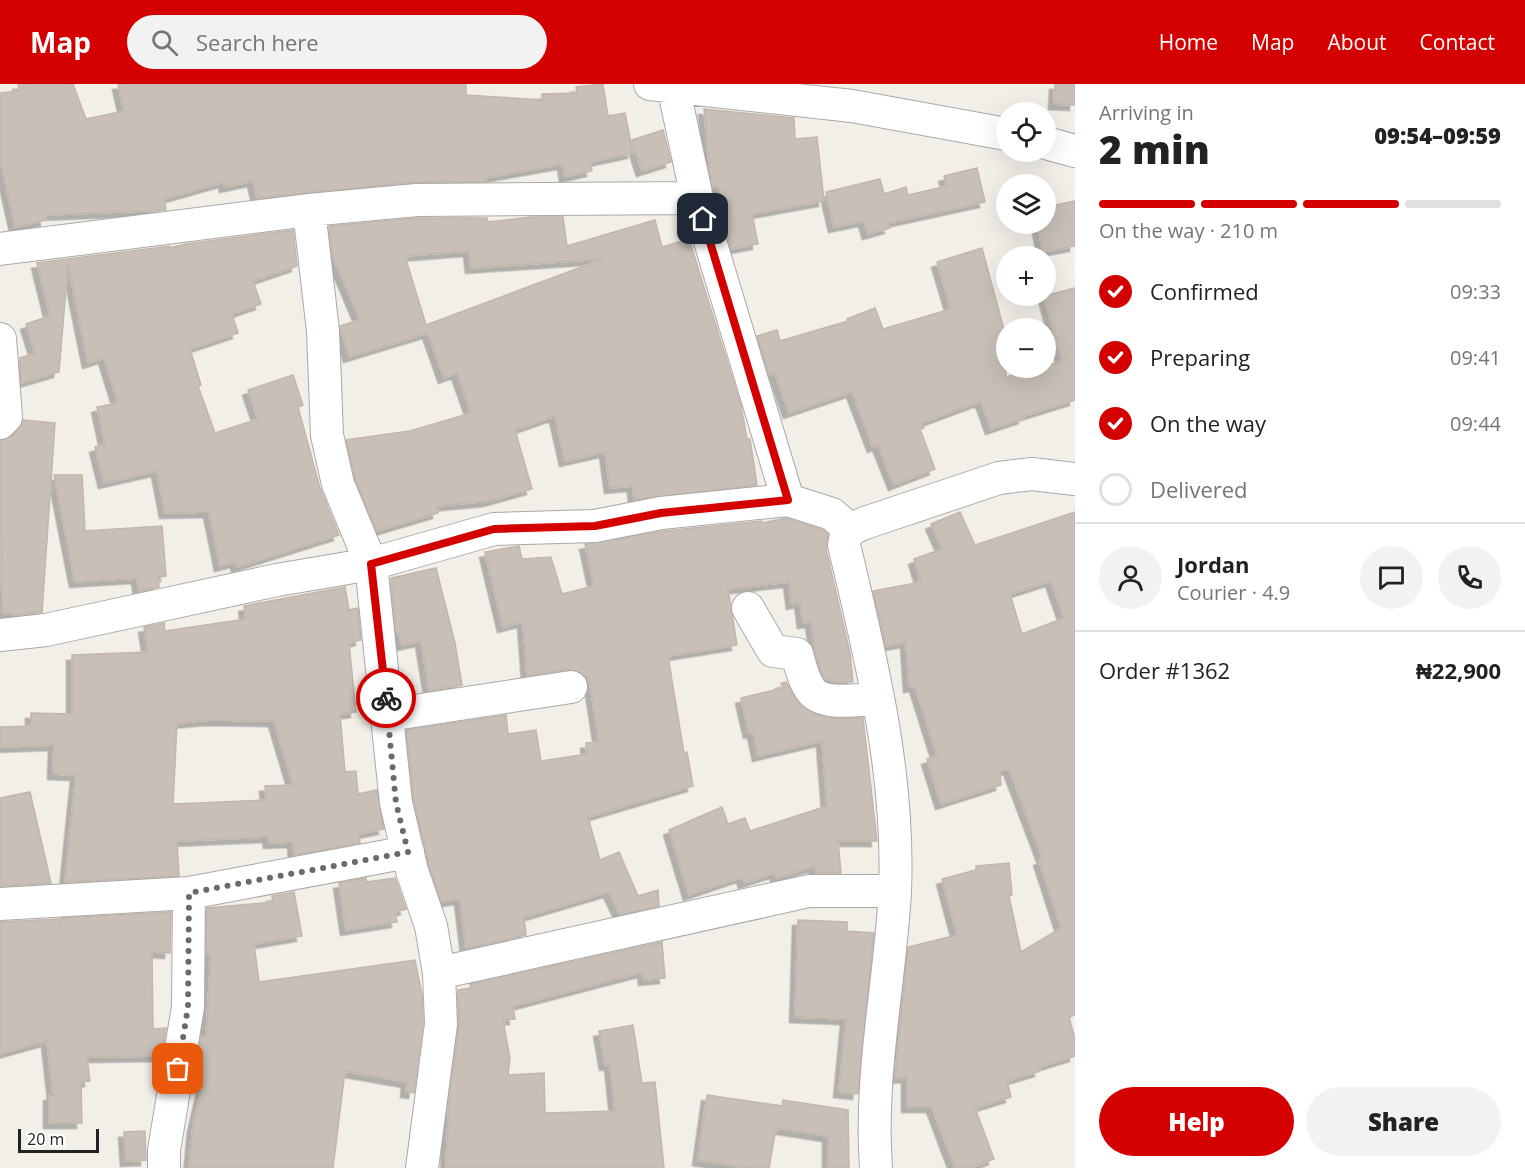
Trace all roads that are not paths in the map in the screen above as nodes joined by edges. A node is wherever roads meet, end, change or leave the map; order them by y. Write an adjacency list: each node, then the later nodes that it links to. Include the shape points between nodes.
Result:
1 (662, 85): 2 (street, via 852,106); 5 (street)
2 (996, 132)
3 (1056, 146): 4 (street)
4 (1075, 151)
5 (697, 198): 6 (street, via 417,200); 11 (street)
6 (309, 210): 7 (street); 13 (street, via 322,331 327,435 338,484)
7 (0, 249)
8 (0, 339): 9 (street, via 6,417)
9 (0, 423)
10 (1075, 478): 12 (street, via 1032,474 999,478)
11 (788, 500): 12 (street, via 832,514); 13 (street, via 661,513 595,526 494,529)
12 (850, 530): 17 (street, via 844,545)
13 (371, 564): 15 (street, via 277,580 46,630); 18 (street)
14 (748, 608): 17 (street, via 773,651 796,654 816,695 824,699)
15 (0, 635)
16 (571, 687): 18 (street)
17 (878, 699): 20 (street, via 892,804)
18 (388, 715): 19 (street, via 396,803)
19 (408, 852): 21 (street); 23 (street, via 431,926)
20 (895, 891): 23 (street, via 809,891); 26 (street, via 875,1078)
21 (189, 893): 22 (street); 24 (street, via 188,1007)
22 (0, 903)
23 (439, 973): 25 (street, via 441,1024)
24 (164, 1168)
25 (422, 1168)
26 (876, 1168)

